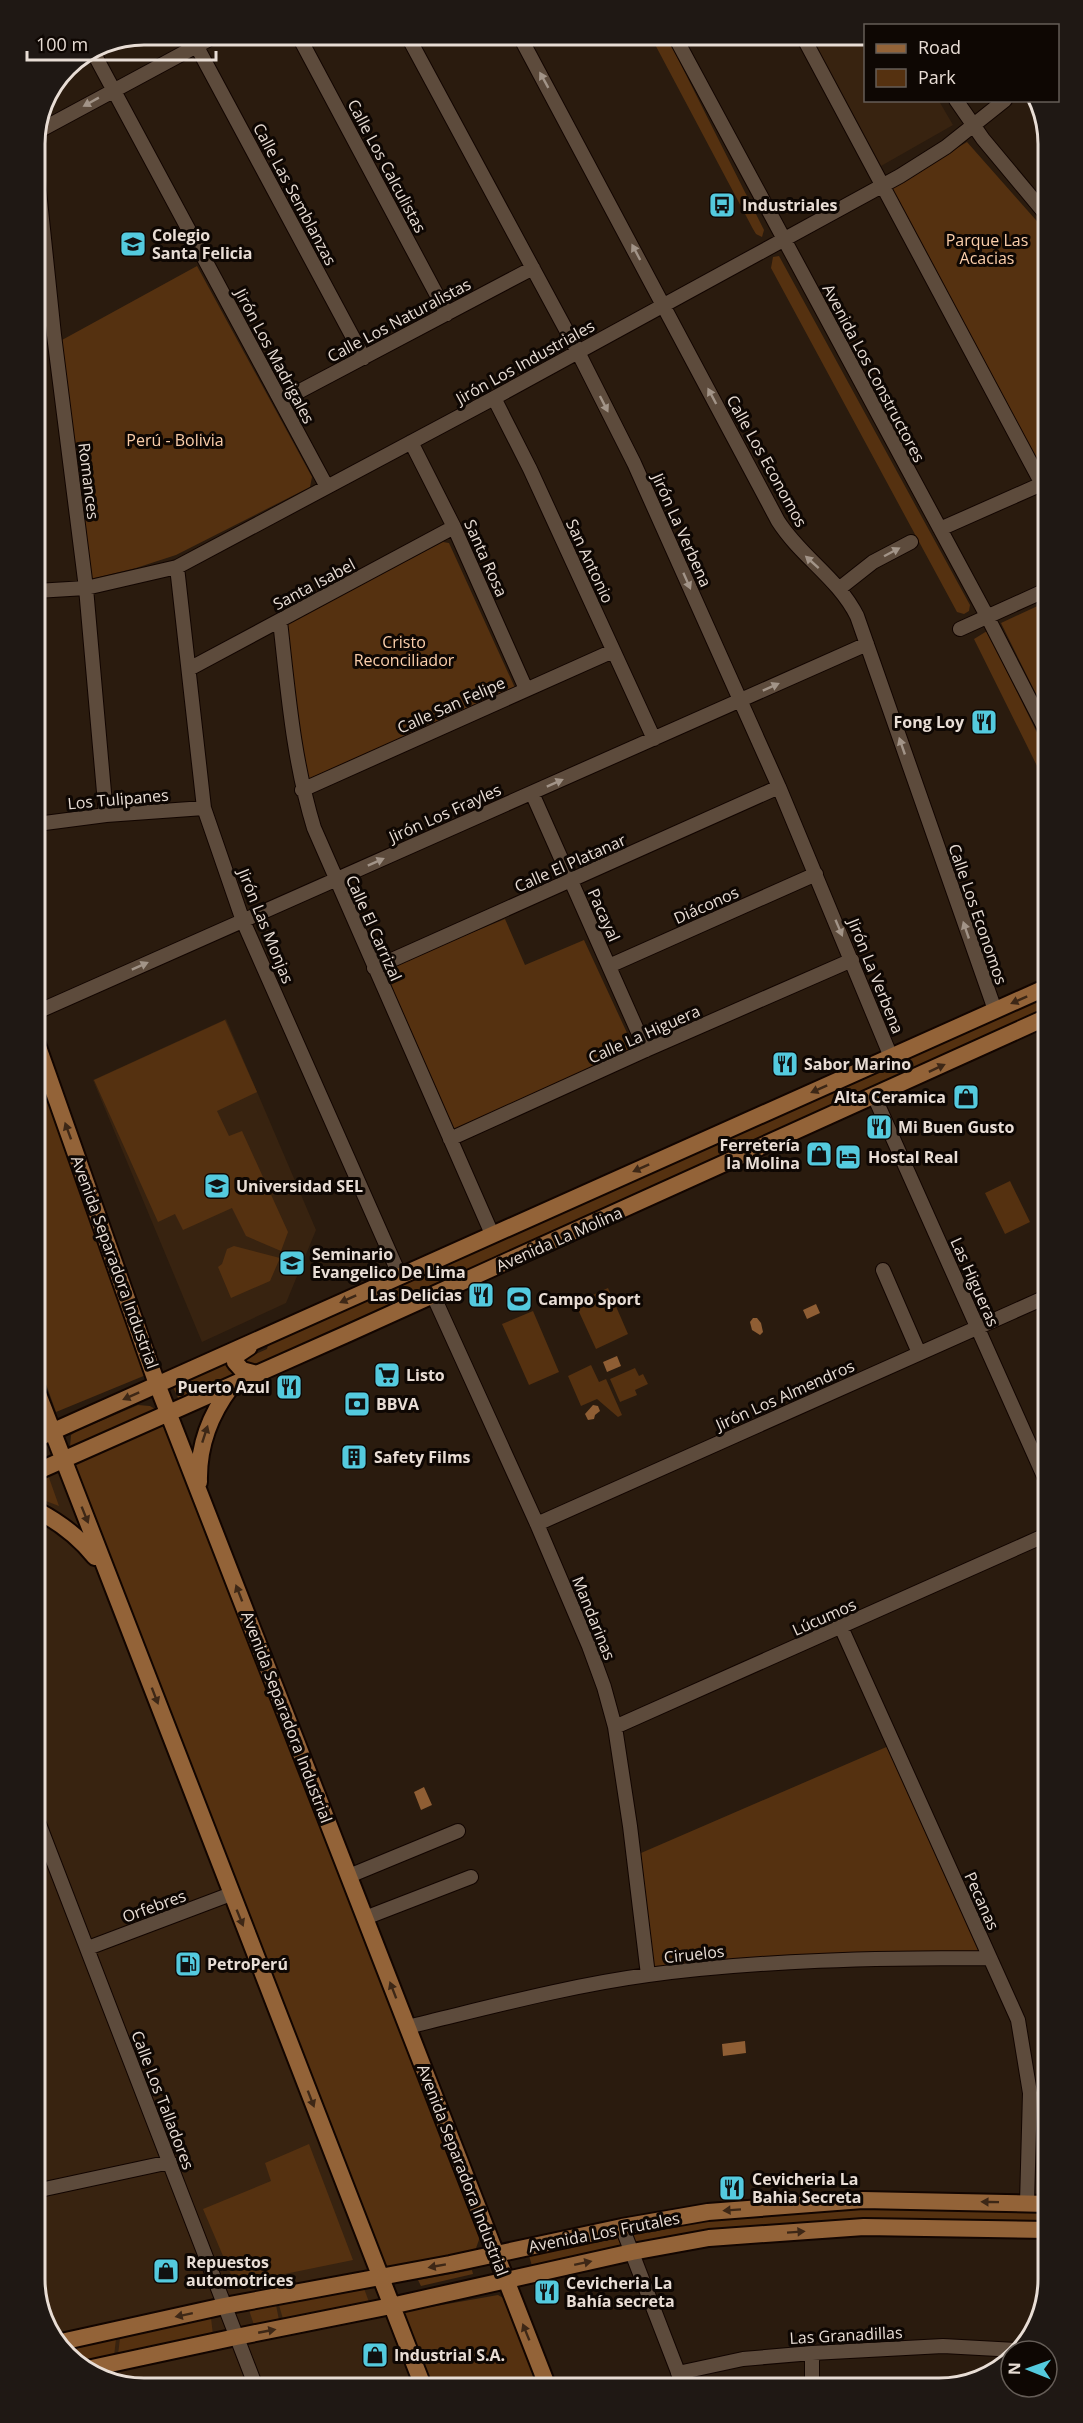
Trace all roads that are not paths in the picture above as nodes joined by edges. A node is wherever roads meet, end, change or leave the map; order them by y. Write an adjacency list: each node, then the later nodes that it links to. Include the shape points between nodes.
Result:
1 (196, 45): 8 (street); 21 (street, Calle Las Semblanzas)
2 (304, 45): 19 (street, Calle Los Calculistas)
3 (412, 45): 17 (street, Jirón La Verbena)
4 (524, 45): 18 (street, Calle Los Economos, one-way to 4)
5 (679, 45): 15 (street, Avenida Los Constructores)
6 (807, 45): 13 (street)
7 (96, 58): 8 (street, Jirón Los Madrigales)
8 (114, 90): 12 (street, one-way to 12); 23 (street, Jirón Los Madrigales)
9 (957, 102): 11 (street)
10 (1003, 102): 11 (street, Jirón Los Industriales)
11 (973, 126): 13 (street, Jirón Los Industriales); 14 (street)
12 (47, 127)
13 (883, 186): 15 (street, Jirón Los Industriales); 25 (street)
14 (1038, 205)
15 (783, 239): 18 (street, Jirón Los Industriales); 29 (street, Avenida Los Constructores)
16 (45, 248): 32 (street, Romances)
17 (532, 268): 19 (street, Calle Los Naturalistas); 20 (street, Jirón La Verbena)
18 (663, 304): 20 (street, Jirón Los Industriales); 33 (street, Calle Los Economos, one-way to 18, via 798,549 778,521)
19 (447, 314): 21 (street, Calle Los Naturalistas)
20 (578, 352): 22 (street, Jirón Los Industriales); 43 (street, Jirón La Verbena, one-way to 43, via 634,463)
21 (364, 357): 23 (street, Calle Los Naturalistas)
22 (494, 398): 24 (street, Jirón Los Industriales); 40 (street, San Antonio)
23 (281, 401): 27 (street, Jirón Los Madrigales)
24 (411, 442): 27 (street, Jirón Los Industriales); 28 (street, Santa Rosa)
25 (1038, 474)
26 (1038, 485): 29 (street)
27 (327, 487): 31 (street, Jirón Los Industriales)
28 (454, 527): 37 (street, Santa Isabel); 42 (street, Santa Rosa)
29 (940, 529): 36 (street, Avenida Los Constructores)
30 (911, 542): 33 (street, one-way to 30, via 873,562)
31 (177, 567): 32 (street, Jirón Los Industriales); 41 (street, Jirón Las Monjas)
32 (86, 588): 34 (street, Jirón Los Industriales); 50 (street, Romances)
33 (840, 588): 39 (street, Calle Los Economos, via 857,616)
34 (45, 590)
35 (1038, 594): 36 (street)
36 (987, 616): 38 (street); 44 (street, Avenida Los Constructores)
37 (280, 621): 41 (street, Santa Isabel); 47 (street, Calle El Carrizal)
38 (960, 629)
39 (867, 644): 43 (street, Jirón Los Frayles, one-way to 39); 61 (street, Calle Los Economos, one-way to 39)
40 (613, 651): 42 (street, Calle San Felipe); 45 (street, San Antonio)
41 (189, 669): 49 (street, Jirón Las Monjas)
42 (526, 690): 47 (street, Calle San Felipe)
43 (741, 700): 45 (street, Jirón Los Frayles); 46 (street, Jirón La Verbena)
44 (1038, 713)
45 (654, 739): 48 (street, Jirón Los Frayles, one-way to 45)
46 (779, 787): 52 (street, Jirón La Verbena); 54 (street, Calle El Platanar)
47 (302, 790): 53 (street, Calle El Carrizal)
48 (532, 793): 53 (street, Jirón Los Frayles, one-way to 48); 54 (street, Pacayal)
49 (204, 807): 50 (street, Los Tulipanes); 55 (street, Jirón Las Monjas)
50 (106, 815): 51 (street, Los Tulipanes)
51 (45, 823)
52 (816, 874): 56 (street, Jirón La Verbena, one-way to 56); 57 (street, Diáconos)
53 (335, 880): 55 (street, Jirón Los Frayles); 58 (street, Calle El Carrizal)
54 (571, 880): 57 (street, Pacayal); 58 (street, Calle El Platanar)
55 (243, 921): 60 (street, Jirón Los Frayles, one-way to 55); 70 (street, Jirón Las Monjas)
56 (852, 960): 63 (street, Calle La Higuera); 64 (street, Jirón La Verbena)
57 (609, 966): 63 (street, Pacayal)
58 (374, 968): 67 (street, Calle El Carrizal)
59 (1038, 991): 61 (main road, Avenida La Molina, one-way to 61)
60 (45, 1008)
61 (995, 1010): 64 (main road, Avenida La Molina)
62 (1038, 1021): 66 (main road, Avenida La Molina, one-way to 62)
63 (646, 1050): 67 (street, Calle La Higuera)
64 (891, 1057): 68 (main road, Avenida La Molina, one-way to 68)
65 (45, 1067): 77 (main road, Avenida Separadora Industrial, one-way to 65)
66 (874, 1096): 71 (main road, Avenida La Molina); 73 (street, Las Higueras)
67 (450, 1139): 68 (street, Calle El Carrizal)
68 (492, 1234): 70 (main road, Avenida La Molina)
69 (884, 1270): 75 (street)
70 (400, 1276): 74 (main road, Avenida La Molina, one-way to 74)
71 (433, 1295): 76 (main road, Avenida La Molina); 86 (street, Mandarinas)
72 (1038, 1300): 73 (street, Jirón Los Almendros)
73 (977, 1327): 75 (street, Jirón Los Almendros); 82 (street, Las Higueras)
74 (270, 1334): 76 (main road, via 235,1359 240,1369); 77 (main road, Avenida La Molina)
75 (919, 1353): 86 (street, Jirón Los Almendros)
76 (257, 1374): 78 (main road, Avenida La Molina)
77 (157, 1384): 79 (main road, Avenida Separadora Industrial); 80 (main road, Avenida La Molina, one-way to 80)
78 (232, 1385): 79 (main road, Avenida La Molina); 84 (main road, one-way to 78, via 198,1467 205,1434)
79 (169, 1414): 81 (main road, Avenida La Molina); 84 (main road, Avenida Separadora Industrial)
80 (45, 1435): 81 (main road)
81 (63, 1460): 83 (main road, Avenida La Molina); 88 (main road, one-way to 88)
82 (1038, 1463)
83 (45, 1468)
84 (199, 1489): 93 (main road, Avenida Separadora Industrial, one-way to 84)
85 (45, 1514): 88 (main road, via 81,1539)
86 (537, 1524): 90 (street, Mandarinas, via 589,1646)
87 (1038, 1539): 89 (street, Lúcumos)
88 (112, 1584): 95 (main road, one-way to 95)
89 (841, 1627): 90 (street, Lúcumos); 98 (street, Pecanas)
90 (615, 1727): 99 (street, Mandarinas)
91 (458, 1831): 93 (street)
92 (45, 1839): 97 (street, Calle Los Talladores)
93 (349, 1876): 96 (main road, Avenida Separadora Industrial)
94 (471, 1876): 96 (street)
95 (231, 1894): 97 (street, Orfebres); 109 (main road, one-way to 109)
96 (365, 1918): 100 (main road, Avenida Separadora Industrial, one-way to 96)
97 (88, 1948): 101 (street, Calle Los Talladores)
98 (990, 1958): 99 (street, Ciruelos, via 861,1958); 103 (street, Pecanas, via 1018,2020 1026,2061 1030,2093)
99 (648, 1976): 100 (street, Ciruelos, via 586,1986)
100 (407, 2027): 108 (main road, Avenida Separadora Industrial)
101 (170, 2162): 102 (street); 111 (street, Calle Los Talladores)
102 (45, 2189)
103 (1027, 2203): 104 (main road, Avenida Los Frutales); 105 (main road, Avenida Los Frutales, one-way to 105, via 863,2200 708,2212)
104 (1038, 2204)
105 (622, 2227): 107 (street); 108 (main road, Avenida Los Frutales)
106 (1038, 2230): 107 (main road, Avenida Los Frutales, one-way to 106, via 710,2238 864,2227)
107 (632, 2252): 110 (main road, Avenida Los Frutales, one-way to 107); 121 (street)
108 (495, 2254): 109 (main road, Avenida Los Frutales, one-way to 109); 110 (main road, Avenida Separadora Industrial)
109 (379, 2276): 111 (main road, Avenida Los Frutales); 112 (main road)
110 (505, 2280): 112 (main road, Avenida Los Frutales); 120 (main road, Avenida Separadora Industrial, one-way to 110)
111 (224, 2306): 113 (street, Calle Los Talladores); 114 (main road, Avenida Los Frutales, one-way to 114)
112 (391, 2306): 113 (main road, Avenida Los Frutales, one-way to 112); 119 (main road)
113 (236, 2337): 117 (main road, Avenida Los Frutales); 118 (street, Calle Los Talladores)
114 (67, 2341)
115 (999, 2349): 116 (street, Las Granadillas, via 943,2346)
116 (812, 2353): 122 (street, Las Granadillas, via 743,2359); 123 (street)
117 (101, 2368)
118 (252, 2378)
119 (420, 2378)
120 (544, 2378)
121 (681, 2378)
122 (684, 2378)
123 (812, 2378)

